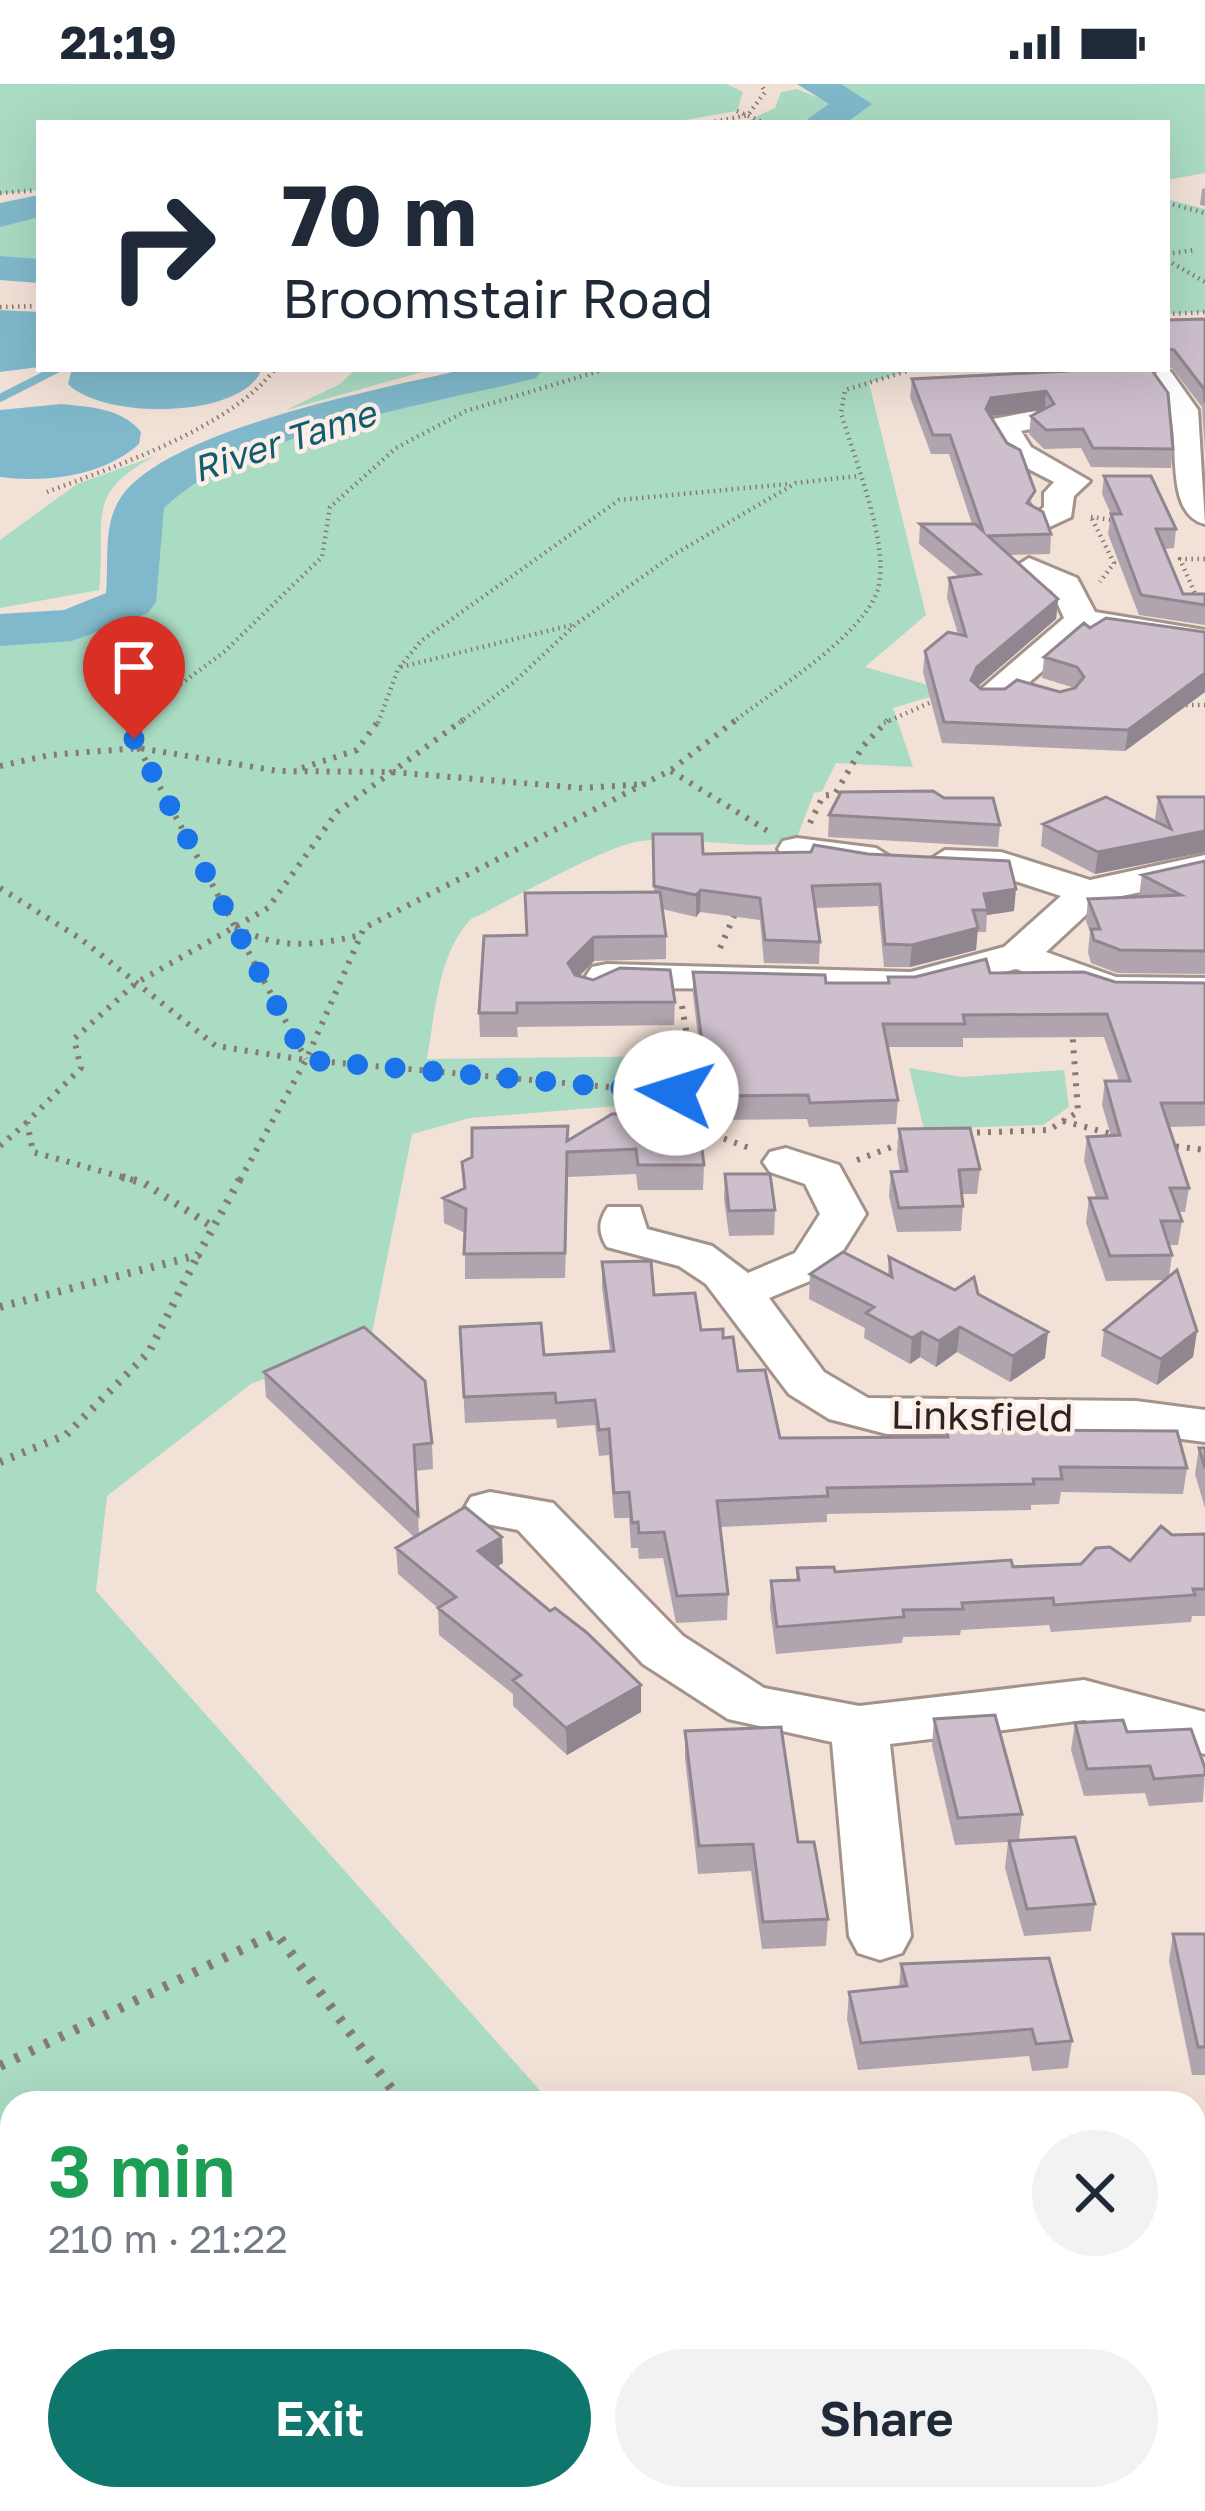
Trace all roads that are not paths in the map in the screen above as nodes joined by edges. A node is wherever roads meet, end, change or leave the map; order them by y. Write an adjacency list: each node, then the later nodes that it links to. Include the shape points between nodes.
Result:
1 (1161, 378): 6 (street, via 1184,410 1180,481)
2 (1035, 420): 4 (street)
3 (971, 421): 4 (street)
4 (1003, 425): 5 (street, via 1020,453)
5 (1074, 502)
6 (1205, 515)
7 (1028, 568): 8 (street, via 1079,583)
8 (1082, 620): 9 (street); 10 (street)
9 (1205, 640)
10 (1014, 692)
11 (797, 849): 13 (street, via 867,860 1001,863)
12 (1205, 868): 13 (street)
13 (1088, 892): 14 (street)
14 (1018, 956): 15 (street, via 912,984 609,974); 16 (street, via 1112,989)
15 (594, 987)
16 (1205, 990)
17 (820, 1166): 19 (street, via 843,1214 812,1263)
18 (619, 1235): 19 (street, Linksfield, via 703,1259)
19 (743, 1292): 20 (street, Linksfield, via 796,1373 852,1409 886,1418 1136,1417)
20 (1205, 1426)
21 (490, 1509): 22 (street, via 535,1515 663,1650 748,1705)
22 (859, 1727): 23 (street, via 1084,1700); 24 (street)
23 (1205, 1733)
24 (880, 1936)

